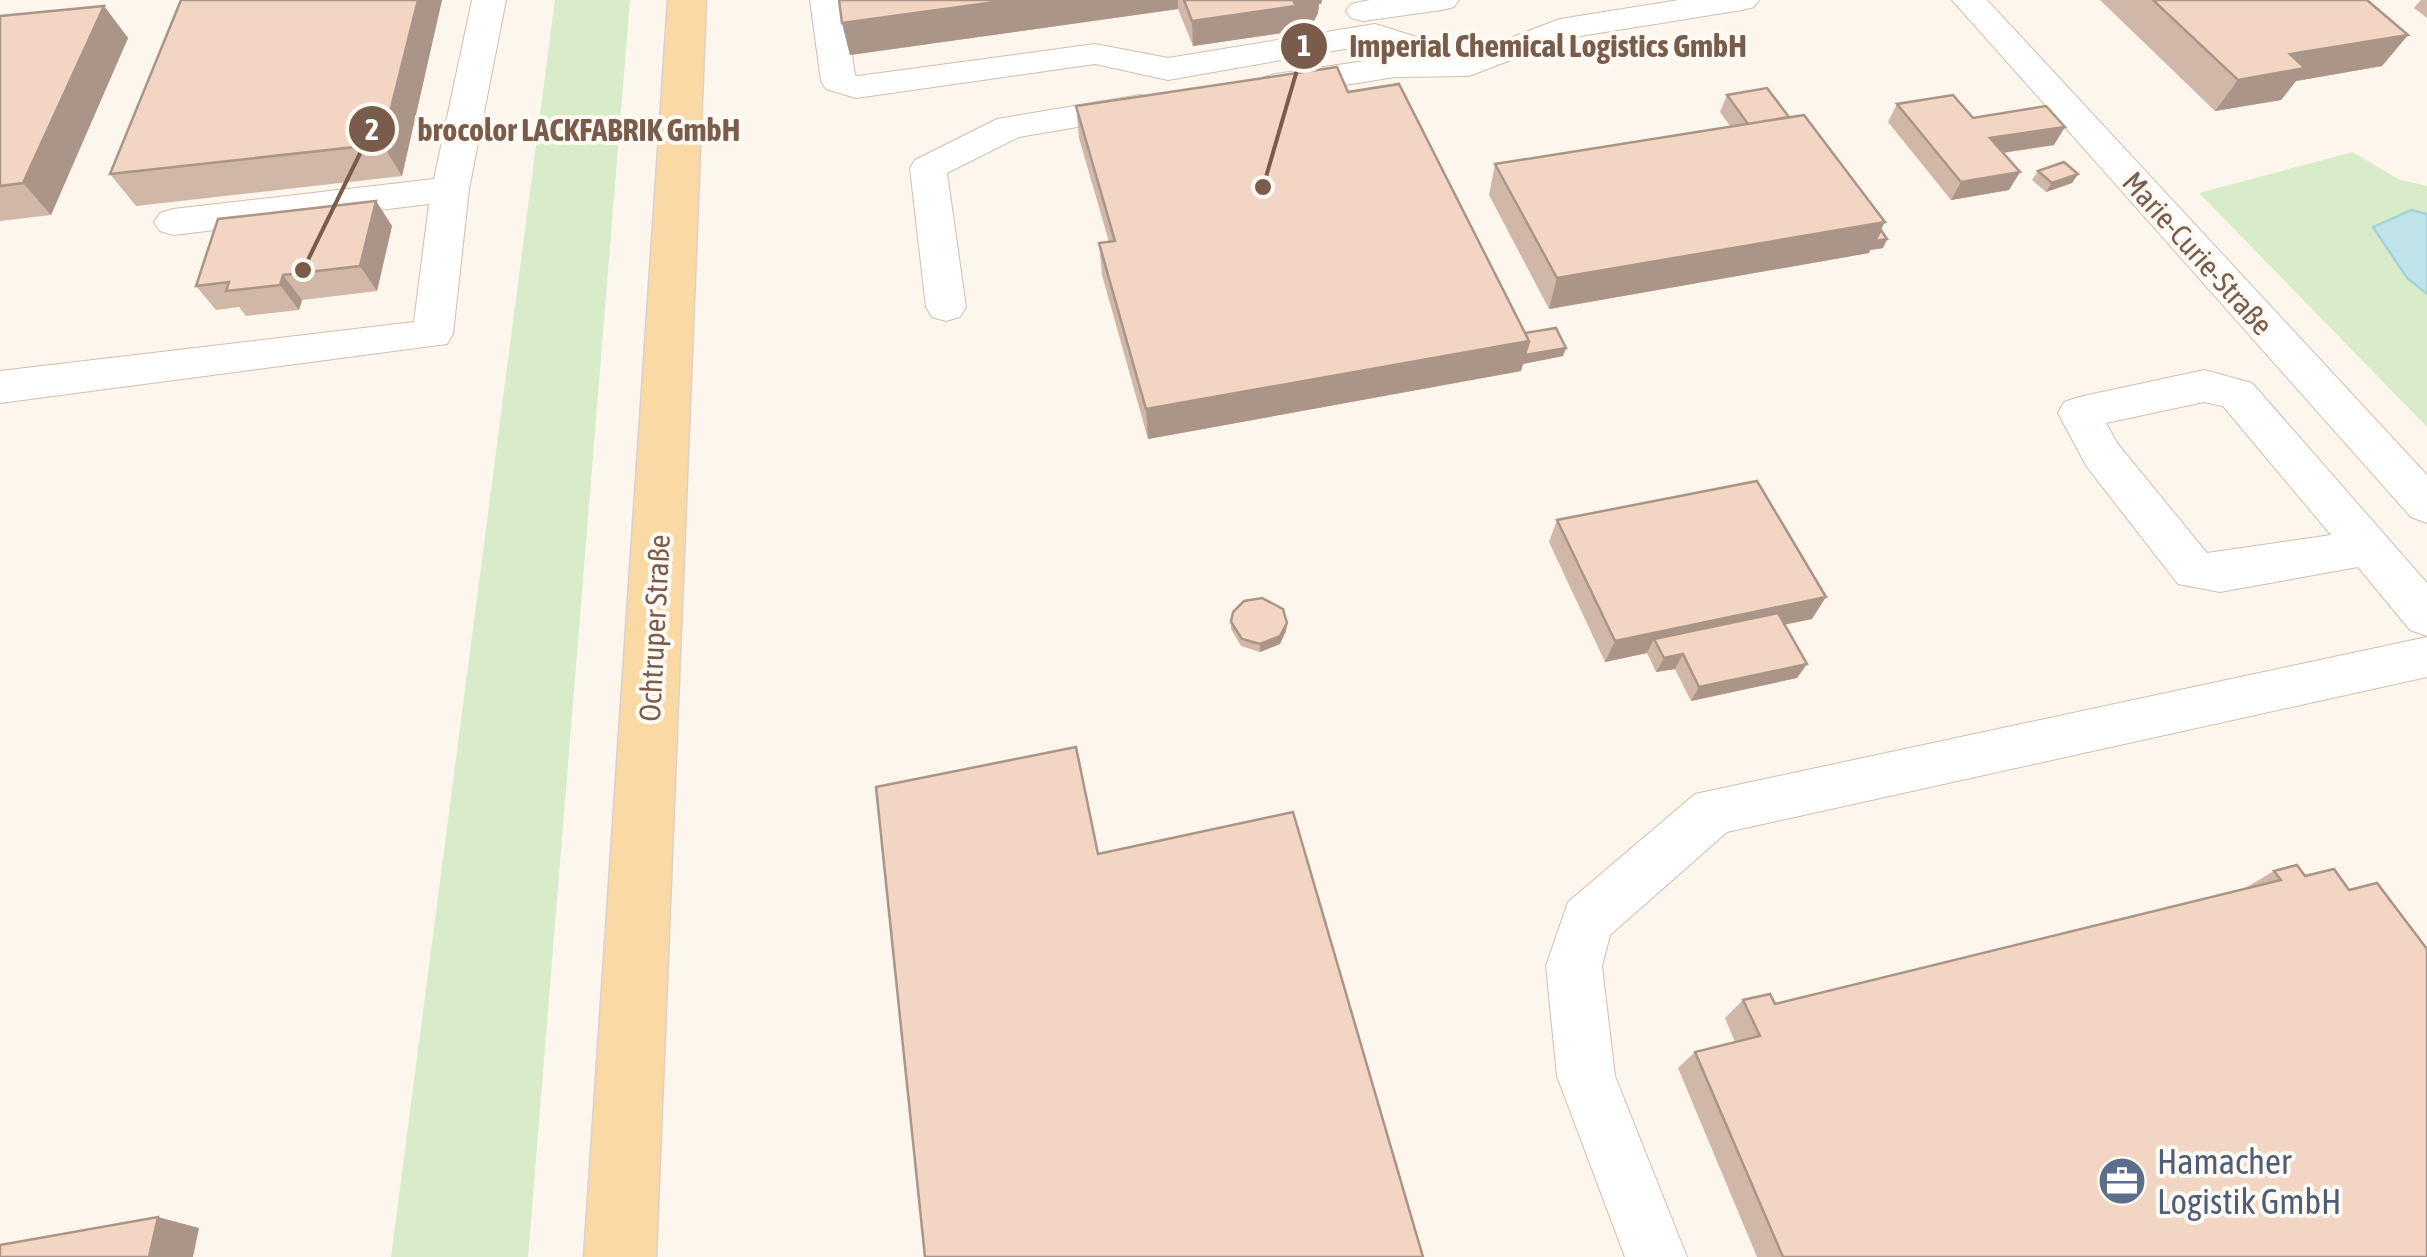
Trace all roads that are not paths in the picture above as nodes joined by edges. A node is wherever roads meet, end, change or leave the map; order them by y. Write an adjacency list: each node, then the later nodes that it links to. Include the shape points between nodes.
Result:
1 (490, 0): 9 (street)
2 (687, 0): 17 (main road, Ochtruper Straße)
3 (826, 0): 7 (street, via 838,82 856,87 1095,54 1168,69)
4 (1442, 0): 7 (street)
5 (1742, 0): 8 (street, via 1560,29)
6 (1969, 0): 13 (street, Marie-Curie-Straße)
7 (1365, 15): 8 (street)
8 (1469, 65): 11 (street, via 1395,66 1010,127 928,168)
9 (450, 189): 10 (street); 12 (street, via 433,334)
10 (173, 222)
11 (946, 308)
12 (0, 388)
13 (2427, 505)
14 (2368, 547): 14 (street, via 2229,390 2204,386 2079,413 2102,455 2194,571 2220,573); 15 (street)
15 (2427, 616)
16 (2427, 657): 18 (street, via 1714,811 1588,920 1574,966 1586,1076)
17 (620, 1257)
18 (1656, 1257)

